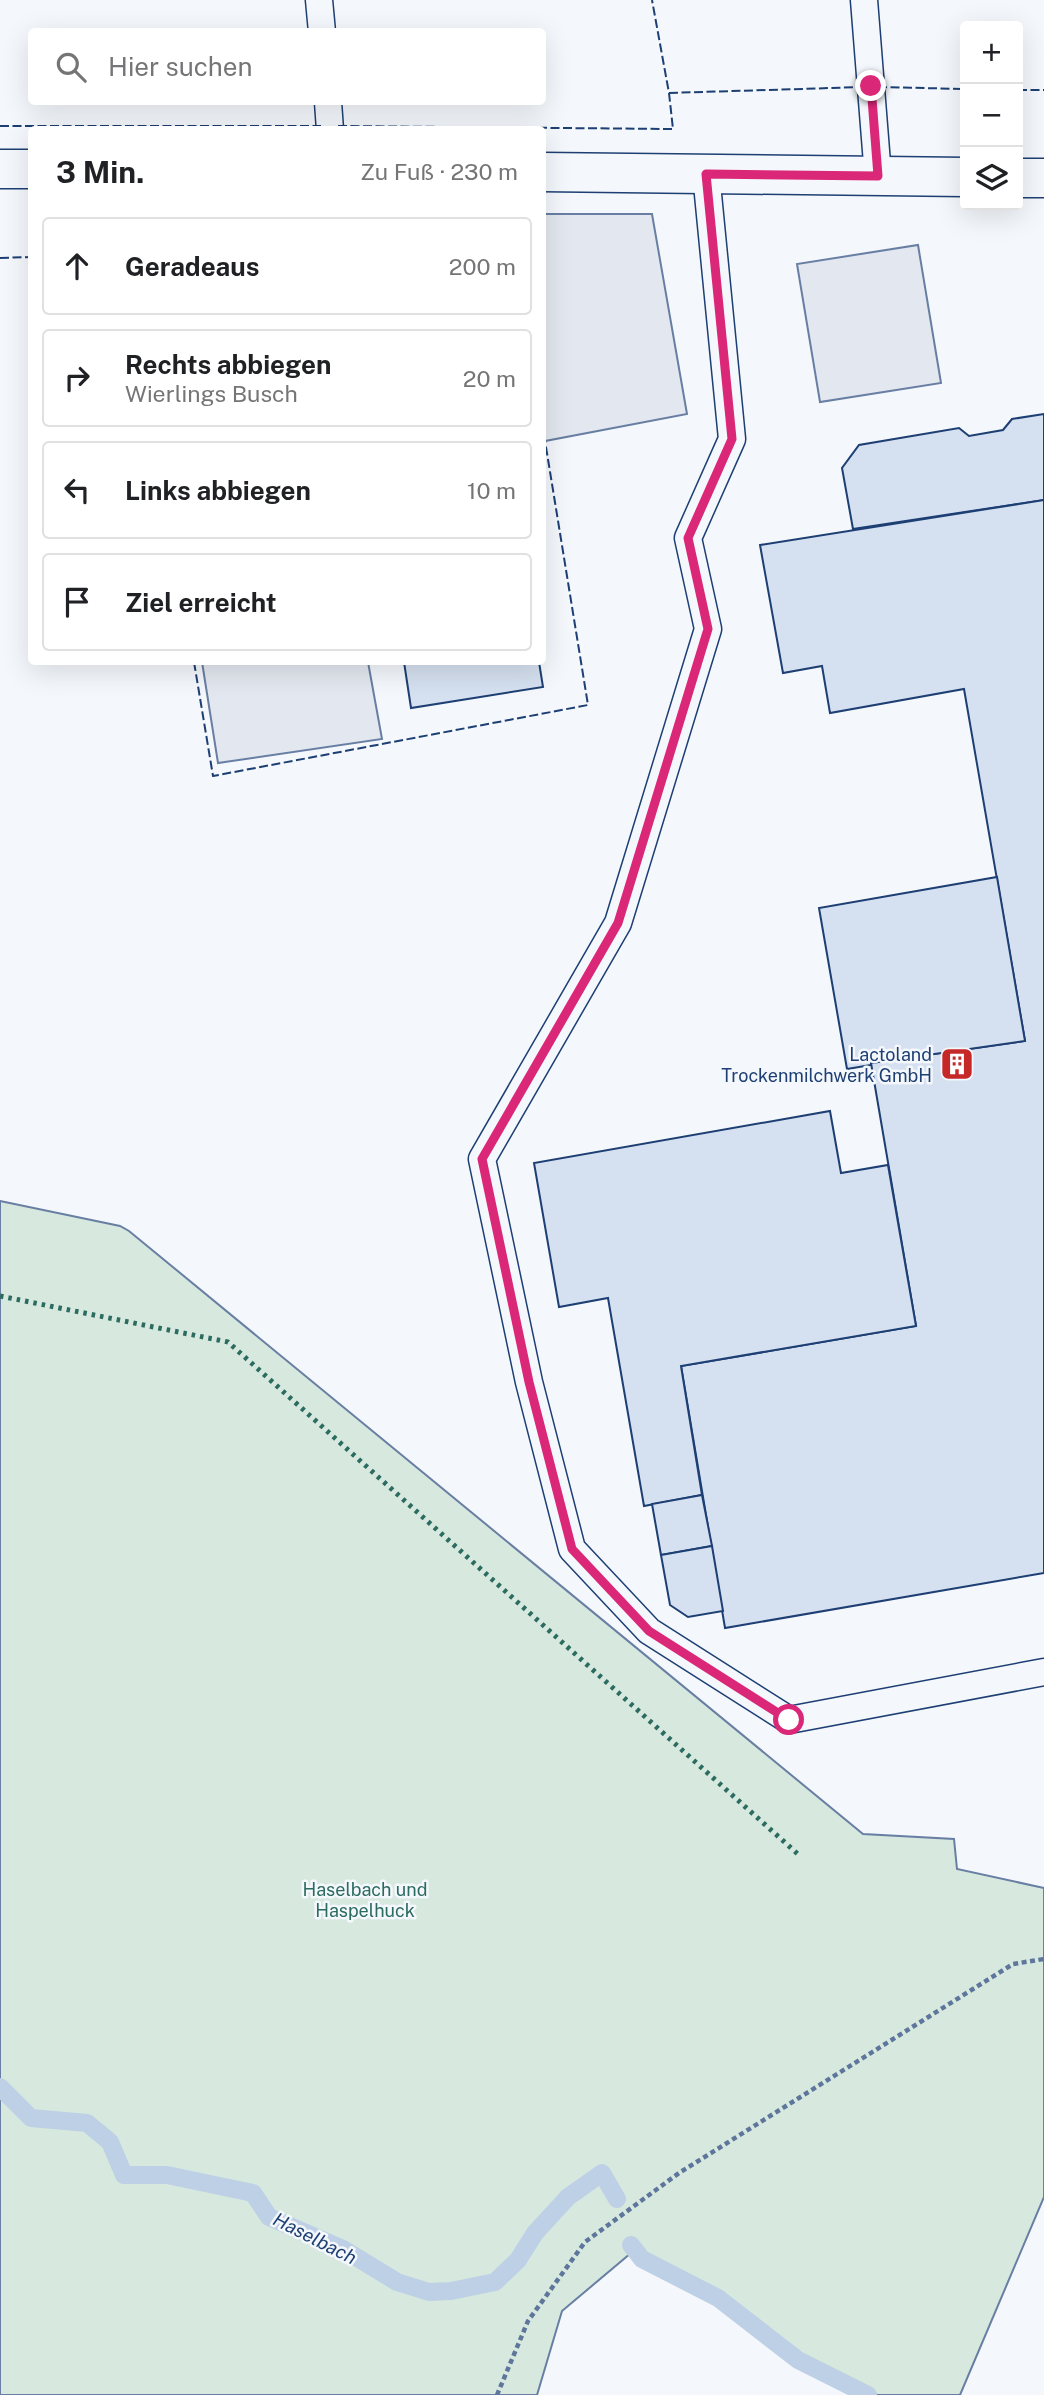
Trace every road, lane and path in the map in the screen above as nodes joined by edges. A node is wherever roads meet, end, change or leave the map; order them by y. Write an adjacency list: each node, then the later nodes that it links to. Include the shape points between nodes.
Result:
1 (319, 0): 3 (lane)
2 (864, 0): 10 (lane)
3 (322, 28)
4 (328, 105): 5 (lane)
5 (330, 126)
6 (0, 169): 7 (street)
7 (28, 169)
8 (546, 172): 9 (street)
9 (706, 174): 10 (street); 14 (lane, via 732,439 688,538 708,629 618,923 482,1159 529,1382 572,1549 649,1631 789,1720)
10 (878, 176): 11 (street)
11 (960, 177)
12 (1023, 178): 13 (street)
13 (1044, 178)
14 (1044, 1672)
15 (1044, 1959): 16 (path, via 1013,1964 679,2173 585,2242 528,2320)
16 (497, 2395)

